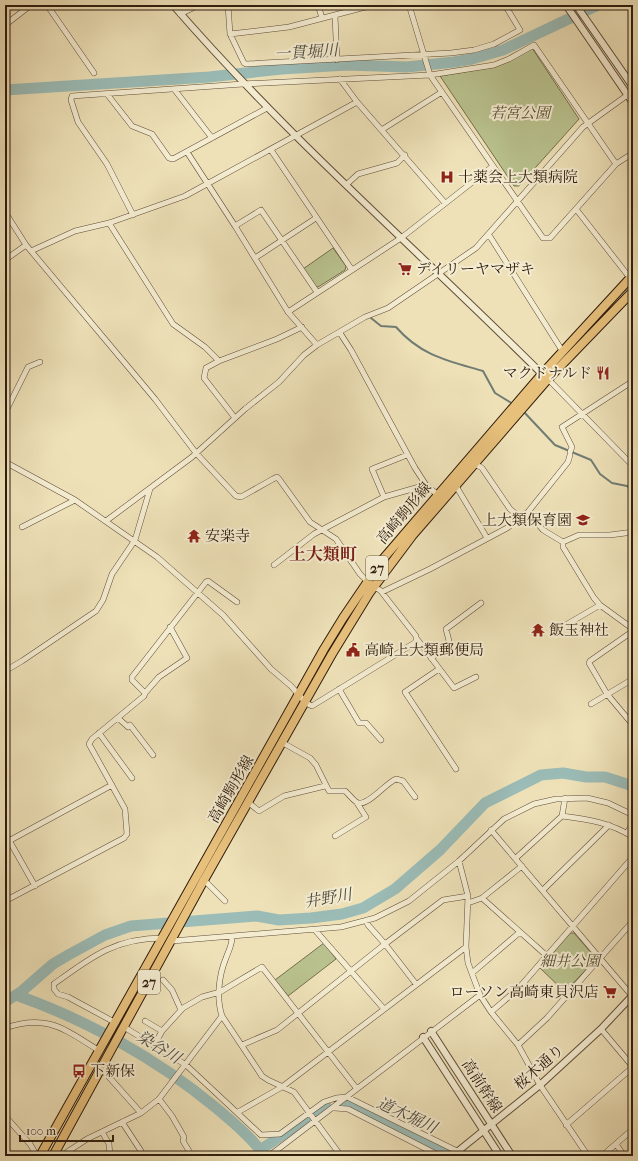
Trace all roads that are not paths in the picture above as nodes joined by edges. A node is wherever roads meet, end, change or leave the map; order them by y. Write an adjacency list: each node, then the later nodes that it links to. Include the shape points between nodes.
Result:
1 (31, 5): 15 (street)
2 (47, 5): 19 (street)
3 (173, 5): 12 (street)
4 (199, 5): 12 (street)
5 (228, 5): 16 (street)
6 (318, 5): 14 (street)
7 (372, 5): 13 (street)
8 (409, 5): 17 (street)
9 (505, 5): 17 (street, via 519,25 518,33 474,50)
10 (566, 5): 26 (street)
11 (577, 6): 23 (street)
12 (180, 14): 22 (street)
13 (335, 16): 14 (street); 18 (street)
14 (322, 18): 16 (street, via 289,27)
15 (5, 25)
16 (230, 34): 18 (street, via 246,64)
17 (424, 55): 18 (street); 20 (street)
18 (336, 60)
19 (94, 73)
20 (430, 75): 21 (street); 25 (street); 31 (street, via 494,64 534,45)
21 (340, 79): 22 (street); 28 (street)
22 (242, 83): 24 (street); 30 (street)
23 (633, 87)
24 (174, 89): 27 (street); 34 (street)
25 (442, 92): 32 (street); 40 (street)
26 (630, 93): 29 (street); 31 (street)
27 (107, 94): 36 (street, via 132,126 152,134 169,158 173,159); 47 (street, via 72,96 71,100 78,122 110,170)
28 (357, 102): 32 (street); 33 (street)
29 (633, 103)
30 (267, 108): 33 (street); 34 (street)
31 (588, 124): 39 (street); 43 (street)
32 (383, 129): 38 (street)
33 (296, 137): 35 (street); 42 (street)
34 (212, 138): 36 (street)
35 (271, 150): 41 (street); 48 (street)
36 (186, 152): 41 (street)
37 (633, 153): 39 (street)
38 (405, 155): 42 (street, via 397,163 358,174); 44 (street)
39 (616, 164): 45 (street)
40 (493, 166): 43 (street); 44 (street)
41 (206, 184): 47 (street, via 185,196); 50 (street)
42 (346, 185): 52 (street)
43 (518, 200): 45 (street, via 543,238 547,239); 51 (street)
44 (445, 203): 52 (street)
45 (576, 209): 60 (street)
46 (5, 212): 54 (street)
47 (133, 215): 49 (street)
48 (316, 218): 53 (street); 58 (street)
49 (109, 223): 55 (street, via 75,231); 68 (street, via 173,324 205,347)
50 (235, 226): 53 (street, via 261,210); 56 (street)
51 (489, 235): 59 (street, via 476,248); 67 (street)
52 (401, 238): 58 (street); 59 (street)
53 (281, 240): 56 (street); 62 (street)
54 (26, 245): 55 (street); 57 (street)
55 (31, 251): 75 (street, via 155,399)
56 (254, 258): 63 (street)
57 (5, 260)
58 (352, 270): 62 (street)
59 (439, 274): 65 (street, via 388,308 365,317); 70 (street)
60 (632, 277): 67 (main road, 高崎駒形線 / 27)
61 (633, 291): 70 (main road, 高崎駒形線 / 27)
62 (317, 292): 63 (street)
63 (288, 312): 64 (street)
64 (302, 327): 66 (street); 68 (street)
65 (340, 333): 66 (street); 76 (street, via 352,350)
66 (317, 345): 74 (street, via 279,382)
67 (563, 352): 70 (main road, 高崎駒形線 / 27)
68 (219, 361): 74 (street, via 206,368 204,375)
69 (40, 362): 72 (street, via 28,367)
70 (545, 377): 73 (street); 78 (main road, 高崎駒形線 / 27); 83 (main road, 高崎駒形線 / 27)
71 (633, 381): 73 (street)
72 (5, 413)
73 (582, 413): 79 (street); 86 (street, via 562,427 572,447 568,462)
74 (234, 418): 75 (street)
75 (196, 453): 82 (street); 90 (street, via 238,498 277,477 310,522)
76 (407, 455): 80 (street); 84 (street, via 372,469)
77 (5, 462): 85 (street)
78 (475, 464): 81 (main road, 高崎駒形線 / 27); 87 (street, via 482,468 510,509)
79 (633, 466)
80 (426, 485): 83 (street); 84 (street)
81 (456, 486): 92 (street); 96 (main road, 高崎駒形線 / 27)
82 (151, 489): 88 (street); 93 (street)
83 (438, 495): 96 (main road, 高崎駒形線 / 27, via 383,559)
84 (384, 497): 90 (street, via 348,514)
85 (75, 500): 88 (street); 89 (street)
86 (528, 512): 87 (street); 94 (street, via 543,530)
87 (521, 518): 92 (street)
88 (106, 521): 93 (street)
89 (22, 527)
90 (323, 530): 95 (street); 96 (street, via 336,539 360,574)
91 (633, 532): 94 (street, via 579,535)
92 (487, 538): 98 (street, via 430,570)
93 (135, 540): 97 (street); 108 (street, via 112,574 103,600 96,611)
94 (563, 542): 101 (street, via 563,547 580,577)
95 (274, 565)
96 (371, 584): 98 (street); 114 (main road, 高崎駒形線 / 27, via 343,618); 115 (main road, 高崎駒形線 / 27)
97 (197, 591): 99 (street, via 208,581); 102 (street); 114 (street, via 223,615 271,669)
98 (382, 592): 105 (street)
99 (237, 602)
100 (481, 603): 106 (street, via 446,629 450,645)
101 (600, 605): 103 (street); 104 (street)
102 (170, 627): 112 (street, via 132,677); 112 (street, via 187,658 160,677)
103 (633, 630): 113 (street, via 589,663)
104 (552, 633)
105 (417, 639): 106 (street); 111 (street, via 411,646)
106 (431, 658): 107 (street)
107 (439, 669): 109 (street, via 454,688); 123 (street, via 405,692)
108 (5, 671)
109 (476, 677)
110 (633, 679): 113 (street)
111 (339, 689): 115 (street, via 312,706); 120 (street, via 359,723 366,723)
112 (145, 694): 117 (street)
113 (607, 694): 116 (street); 118 (street)
114 (300, 695): 115 (street); 145 (main road, 高崎駒形線 / 27)
115 (306, 703): 121 (main road, 高崎駒形線 / 27)
116 (591, 704)
117 (118, 718): 119 (street); 122 (street, via 128,727 130,725)
118 (633, 725)
119 (99, 733): 124 (street); 125 (street, via 89,744)
120 (381, 740)
121 (283, 743): 126 (street, via 310,758); 129 (main road, 高崎駒形線 / 27)
122 (152, 755)
123 (456, 770)
124 (132, 778)
125 (112, 784): 140 (street); 146 (street, via 124,808 127,834 124,838)
126 (325, 786): 129 (street, via 284,796 259,811); 130 (street, via 329,791 345,791)
127 (415, 797): 130 (street, via 403,781 396,779 372,798)
128 (566, 798): 131 (street, via 587,798); 132 (street); 135 (street, via 523,808)
129 (249, 803): 145 (main road, 高崎駒形線 / 27)
130 (358, 803): 138 (street, via 366,817)
131 (633, 815)
132 (562, 816): 134 (street, via 594,820); 142 (street)
133 (633, 823): 137 (street)
134 (609, 825): 137 (street); 147 (street)
135 (491, 830): 142 (street); 143 (street)
136 (5, 833): 140 (street)
137 (626, 833): 139 (street)
138 (336, 836)
139 (633, 837)
140 (7, 842): 146 (street)
141 (633, 857): 155 (street)
142 (516, 858): 144 (street)
143 (459, 861): 148 (street); 153 (street, via 409,901)
144 (522, 866): 147 (street); 149 (street)
145 (201, 878): 151 (street); 158 (main road, 高崎駒形線 / 27, via 181,905); 159 (main road, 高崎駒形線 / 27, via 190,907)
146 (34, 886): 150 (street)
147 (543, 890): 155 (street)
148 (468, 896): 152 (street); 161 (street, via 442,900)
149 (482, 898): 152 (street); 157 (street)
150 (5, 901)
151 (225, 901)
152 (468, 903): 162 (street)
153 (366, 920): 156 (street, via 342,928); 161 (street)
154 (633, 921): 164 (street)
155 (572, 926): 163 (street); 164 (street)
156 (315, 930): 160 (street); 165 (street)
157 (520, 932): 163 (street); 166 (street)
158 (164, 936): 178 (main road, 27); 178 (street, via 119,944 54,984 58,994)
159 (173, 937): 160 (street); 180 (main road, 27)
160 (232, 937): 169 (street, via 220,979)
161 (385, 944): 165 (street); 168 (street)
162 (466, 947): 166 (street); 168 (street)
163 (547, 956): 174 (street, via 518,989)
164 (600, 959): 171 (street); 186 (street, via 547,1018)
165 (352, 971): 172 (street); 175 (street)
166 (472, 973): 170 (street)
167 (163, 980): 173 (street, via 172,990)
168 (416, 984): 172 (street)
169 (220, 992): 173 (street, via 202,997); 175 (street, via 262,967); 176 (street)
170 (480, 995): 174 (street); 183 (street)
171 (633, 996): 181 (street, 桜木通り)
172 (384, 1009): 189 (street)
173 (181, 1010): 182 (street)
174 (491, 1012): 186 (street)
175 (298, 1014): 185 (street, via 277,1030); 189 (street)
176 (222, 1016): 185 (street); 190 (street)
177 (145, 1021): 182 (street)
178 (115, 1024): 188 (main road, 27)
179 (5, 1028): 188 (street, via 29,1022 43,1022 57,1026)
180 (123, 1028): 187 (street); 192 (main road, 27)
181 (601, 1029): 191 (street); 193 (street, 桜木通り)
182 (162, 1031): 187 (street)
183 (431, 1031): 184 (street); 205 (street, 高前幹線)
184 (422, 1037): 195 (street); 208 (street, 高前幹線)
185 (242, 1045): 194 (street, via 262,1076)
186 (518, 1045): 193 (street)
187 (154, 1046): 190 (street)
188 (101, 1050): 213 (main road, 27)
189 (328, 1052): 194 (street); 195 (street)
190 (185, 1066): 197 (street); 199 (street)
191 (633, 1067): 206 (street)
192 (101, 1068): 200 (street); 214 (main road, 27)
193 (540, 1084): 205 (street, 桜木通り); 206 (street)
194 (282, 1087): 199 (street); 201 (street, via 294,1092)
195 (357, 1089): 196 (street)
196 (347, 1098): 198 (street); 201 (street, via 324,1102); 211 (street)
197 (159, 1100): 200 (street); 218 (street, via 172,1116)
198 (335, 1108): 203 (street); 220 (street, via 348,1110)
199 (238, 1112): 201 (street, via 261,1135 280,1134)
200 (141, 1113): 204 (street)
201 (310, 1113): 203 (street)
202 (5, 1116): 213 (street)
203 (315, 1120): 212 (street); 219 (street)
204 (122, 1122): 209 (street); 217 (street, via 141,1151)
205 (490, 1123): 208 (street, 桜木通り); 222 (street, 高前幹線)
206 (566, 1125): 223 (street)
207 (633, 1129): 210 (street)
208 (483, 1130): 211 (street, 桜木通り); 221 (street, 高前幹線)
209 (102, 1132): 215 (street); 216 (street, via 109,1144)
210 (616, 1144): 224 (street); 225 (street)
211 (455, 1153)
212 (274, 1154)
213 (39, 1156)
214 (53, 1156)
215 (61, 1156)
216 (110, 1156)
217 (141, 1156)
218 (192, 1156)
219 (341, 1156)
220 (440, 1156)
221 (500, 1156)
222 (512, 1156)
223 (588, 1156)
224 (602, 1156)
225 (624, 1156)

